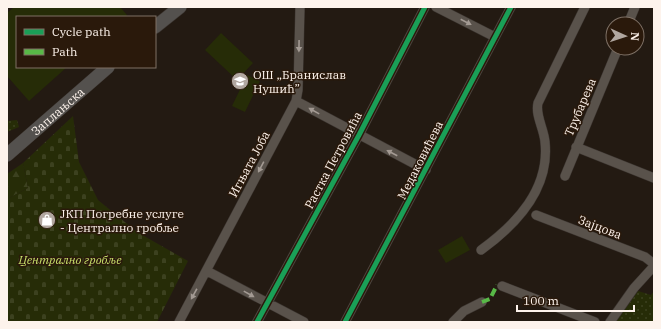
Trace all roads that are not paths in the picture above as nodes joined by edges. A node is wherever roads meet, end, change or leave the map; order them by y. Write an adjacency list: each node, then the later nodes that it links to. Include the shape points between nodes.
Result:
1 (180, 7): 8 (main road)
2 (300, 7): 12 (street, Игњата Јоба, one-way to 12)
3 (425, 7): 13 (street, Растка Петровића)
4 (436, 7): 7 (street)
5 (511, 7): 9 (street, Медаковићева)
6 (585, 7): 20 (street, via 538,103 537,110 546,144 540,185 523,212)
7 (451, 10): 9 (street, one-way to 9)
8 (156, 25)
9 (495, 37): 16 (street, Медаковићева)
10 (615, 56): 14 (street, Трубарева)
11 (107, 68): 15 (main road, Заплањска)
12 (296, 101): 13 (street, one-way to 12); 22 (street, Игњата Јоба, one-way to 22)
13 (359, 135): 16 (street, one-way to 13); 25 (street, Растка Петровића)
14 (576, 147): 17 (street, Трубарева); 18 (street)
15 (7, 156)
16 (426, 170): 29 (street, Медаковићева)
17 (565, 176)
18 (654, 178)
19 (536, 215): 21 (street, Зајцова, via 645,257)
20 (481, 250)
21 (654, 265): 32 (street)
22 (207, 271): 25 (street, one-way to 25); 26 (street, Игњата Јоба, one-way to 26)
23 (502, 286): 31 (street)
24 (482, 302): 30 (street, via 464,311)
25 (267, 304): 27 (street, Растка Петровића); 28 (street)
26 (179, 322)
27 (257, 322)
28 (304, 322)
29 (345, 322)
30 (453, 322)
31 (595, 322)
32 (610, 322)

